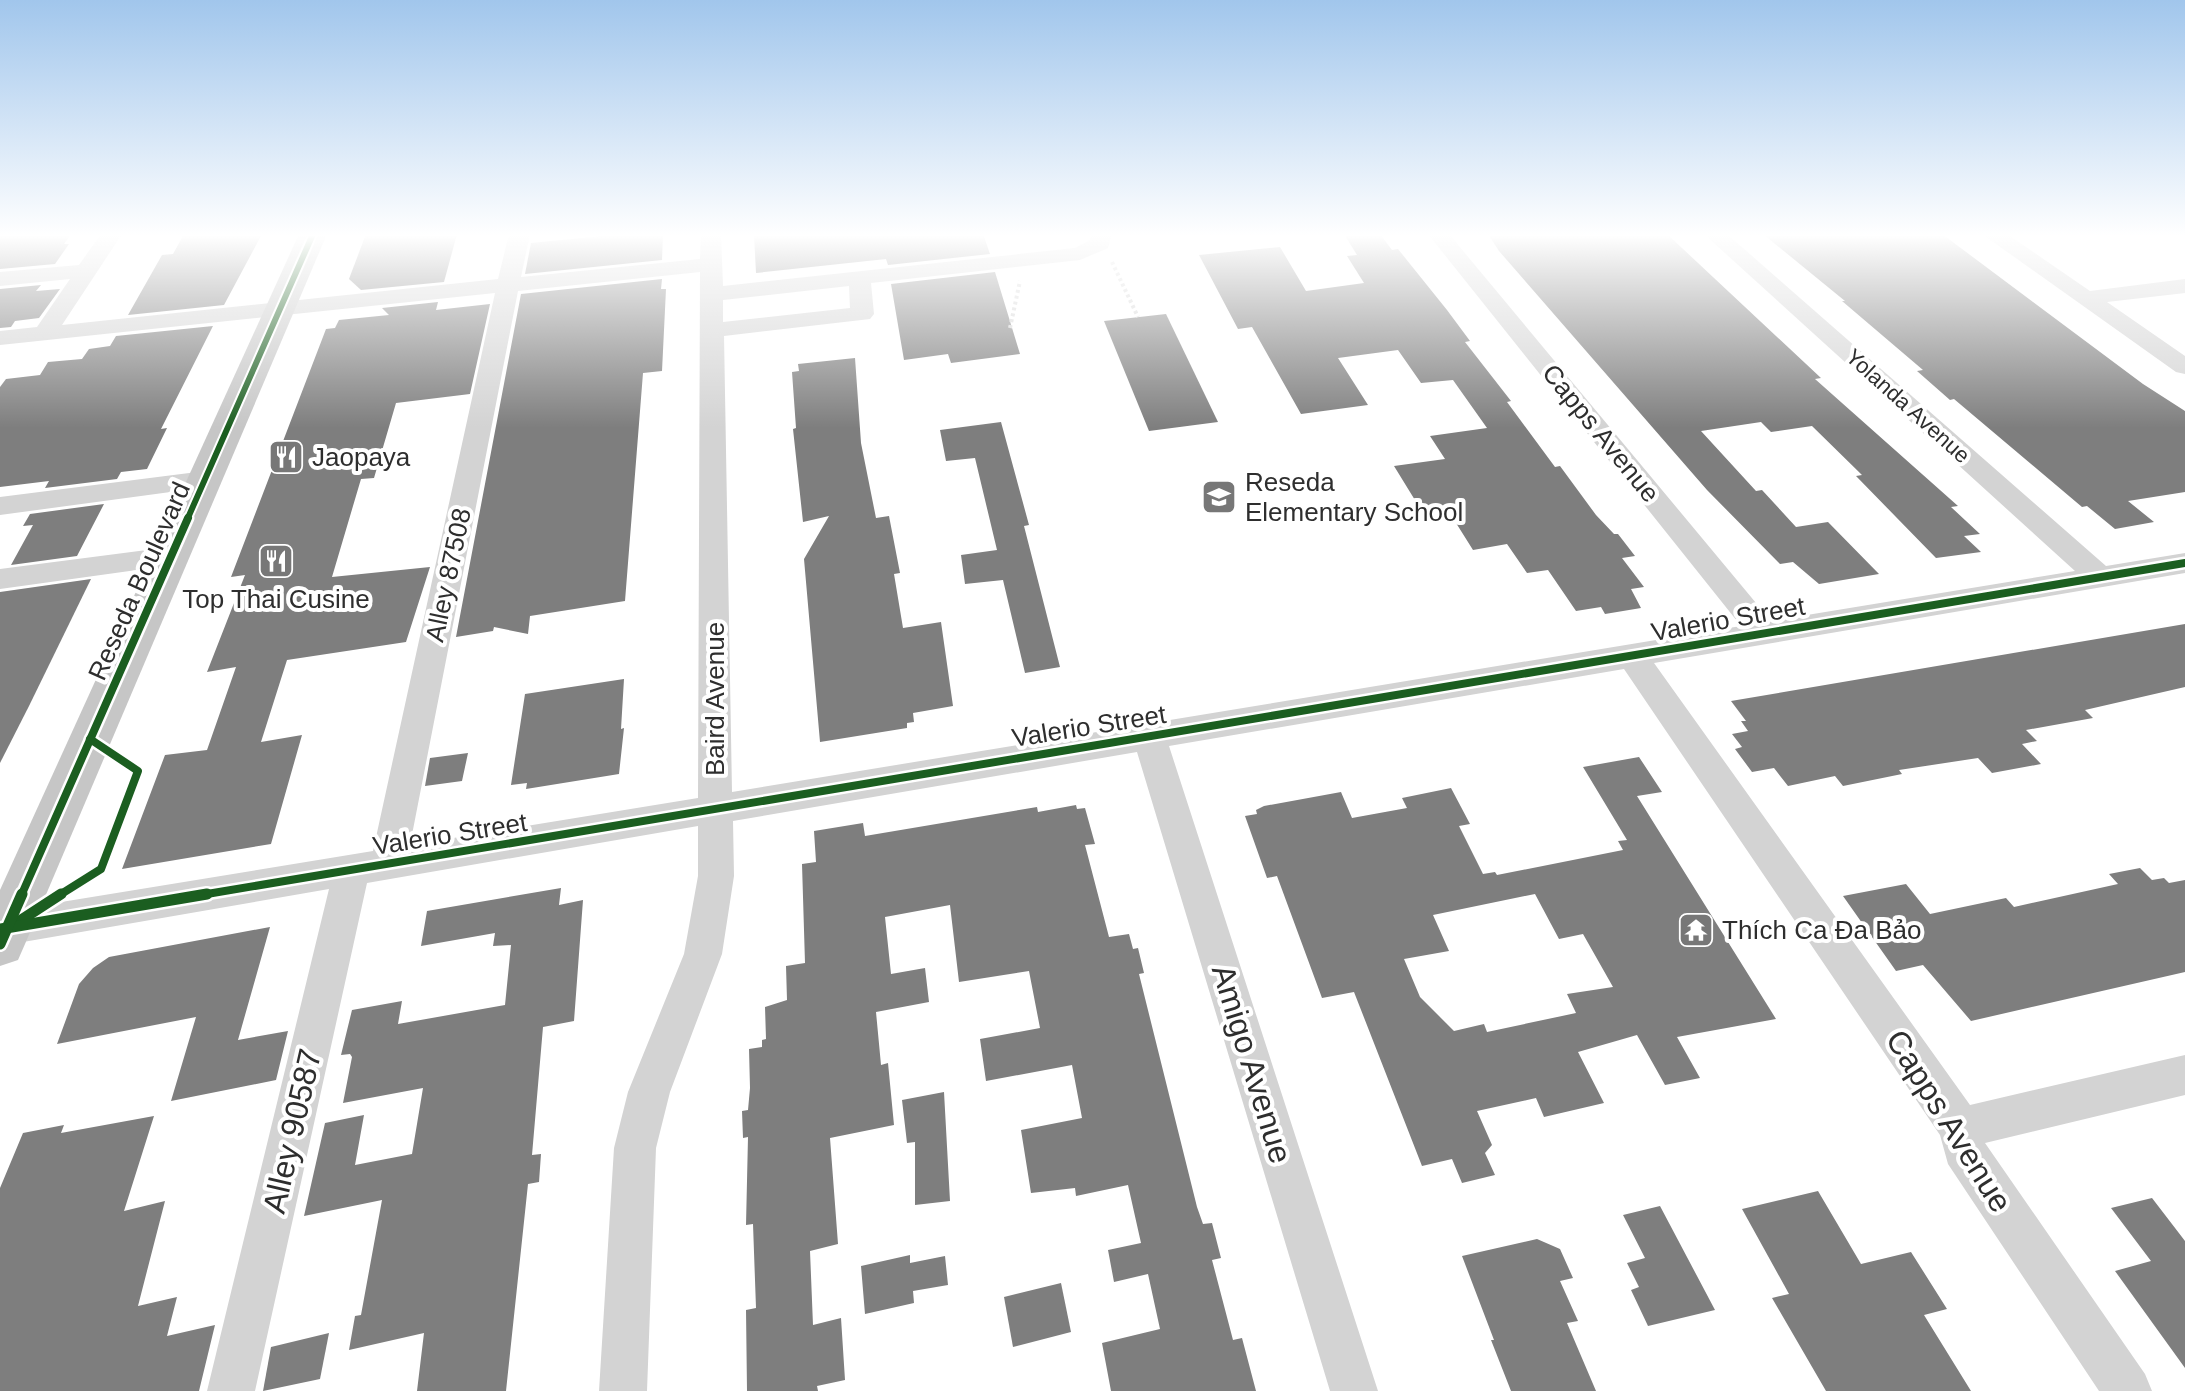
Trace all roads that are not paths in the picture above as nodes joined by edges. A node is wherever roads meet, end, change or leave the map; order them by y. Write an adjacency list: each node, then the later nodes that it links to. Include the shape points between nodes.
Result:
1 (67, 299): 12 (street)
2 (285, 299): 10 (main road, Reseda Boulevard)
3 (376, 299): 10 (street)
4 (505, 299): 25 (street, Alley 87508)
5 (712, 299): 11 (street, Baird Avenue)
6 (861, 299): 11 (street, via 862,314)
7 (1491, 299): 21 (street, Capps Avenue)
8 (1788, 299): 19 (street, Yolanda Avenue)
9 (2087, 299): 14 (street)
10 (281, 309): 12 (street); 15 (main road, Reseda Boulevard)
11 (712, 330): 24 (street, Baird Avenue)
12 (44, 334): 13 (street)
13 (0, 338)
14 (2185, 367)
15 (205, 480): 16 (street); 17 (main road, Reseda Boulevard)
16 (0, 506)
17 (170, 557): 20 (street); 26 (main road, Reseda Boulevard)
18 (2185, 563): 19 (street, Valerio Street)
19 (2101, 578): 21 (street, Valerio Street)
20 (0, 579)
21 (1764, 633): 22 (street, Valerio Street)
22 (1631, 655): 23 (street, Valerio Street); 28 (street, Capps Avenue)
23 (1149, 736): 24 (street, Valerio Street); 31 (street, Amigo Avenue)
24 (716, 810): 25 (street, Valerio Street); 30 (street, Baird Avenue, via 716,876 703,954 649,1092 635,1148)
25 (370, 868): 26 (street, Valerio Street); 29 (street, Alley 90587)
26 (2, 934)
27 (2185, 1075): 28 (street)
28 (1961, 1128): 32 (street, Capps Avenue, via 1963,1149)
29 (231, 1391)
30 (623, 1391)
31 (1354, 1391)
32 (2128, 1391)

